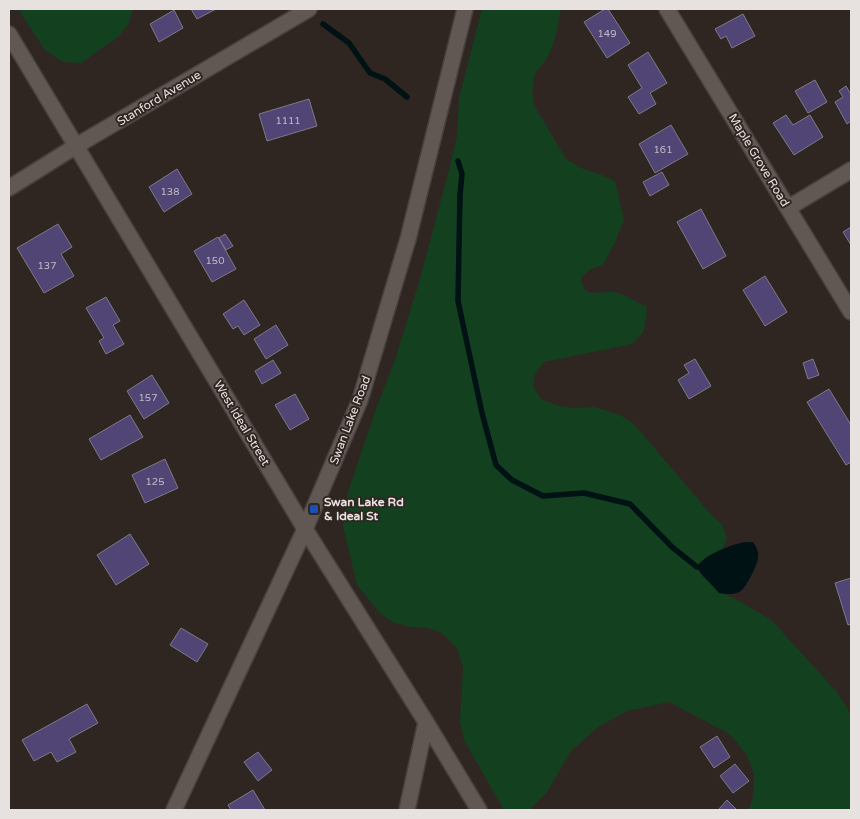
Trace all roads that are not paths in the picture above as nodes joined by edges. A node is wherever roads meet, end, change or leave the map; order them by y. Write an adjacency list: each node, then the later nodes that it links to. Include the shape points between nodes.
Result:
1 (309, 9): 5 (street, Stanford Avenue)
2 (465, 9): 10 (street, Swan Lake Road, via 408,239 374,355 349,428)
3 (667, 9): 8 (street, Maple Grove Road)
4 (9, 34): 5 (street, West Ideal Street)
5 (76, 146): 7 (street, Stanford Avenue); 10 (street, West Ideal Street)
6 (851, 170): 8 (street)
7 (9, 188)
8 (788, 208): 9 (street, Maple Grove Road)
9 (851, 312)
10 (304, 529): 11 (street, West Ideal Street); 12 (street, Swan Lake Road)
11 (426, 722): 13 (street); 14 (street, West Ideal Street)
12 (174, 810)
13 (408, 810)
14 (479, 810)

